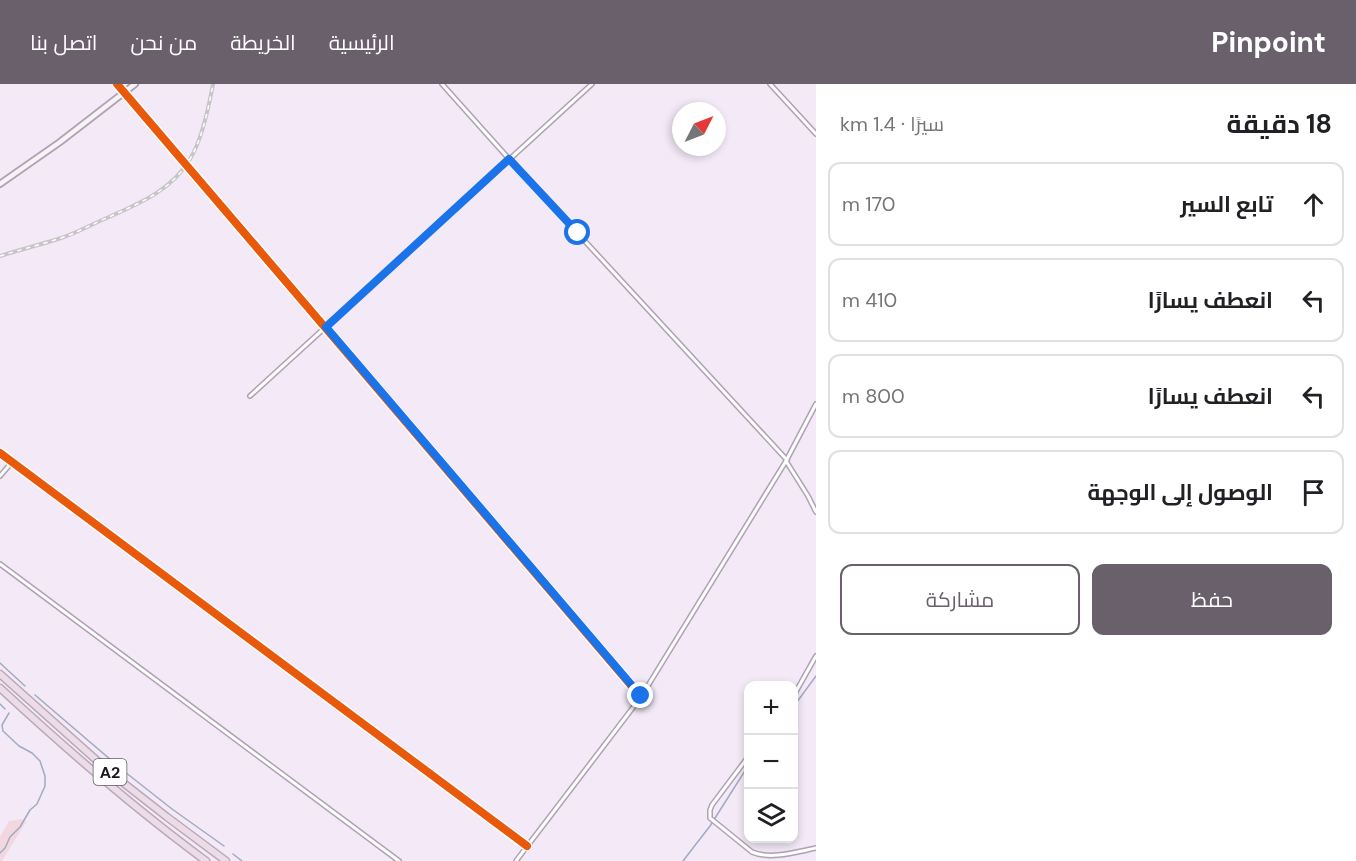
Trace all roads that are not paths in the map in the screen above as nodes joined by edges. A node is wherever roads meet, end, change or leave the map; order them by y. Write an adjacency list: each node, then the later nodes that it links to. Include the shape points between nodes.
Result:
1 (117, 84): 6 (street)
2 (135, 84): 6 (street)
3 (442, 84): 8 (street)
4 (592, 84): 8 (street)
5 (770, 84): 7 (street)
6 (125, 93): 9 (street); 10 (street)
7 (816, 134)
8 (509, 159): 10 (street); 14 (street)
9 (0, 184)
10 (326, 327): 11 (street); 23 (street)
11 (250, 396)
12 (816, 404): 14 (street)
13 (0, 453): 15 (street)
14 (787, 461): 17 (street); 23 (street)
15 (12, 462): 16 (street); 25 (street)
16 (0, 476)
17 (816, 512)
18 (0, 564): 29 (street)
19 (816, 656): 22 (street)
20 (0, 674): 28 (highway, A2, via 112,774)
21 (0, 688): 27 (highway, A2, via 104,781)
22 (798, 688)
23 (641, 696): 25 (street)
24 (744, 762): 26 (street, via 712,805 710,818 757,854 777,855)
25 (527, 846): 30 (street)
26 (816, 848)
27 (206, 861)
28 (226, 861)
29 (399, 861)
30 (516, 861)

